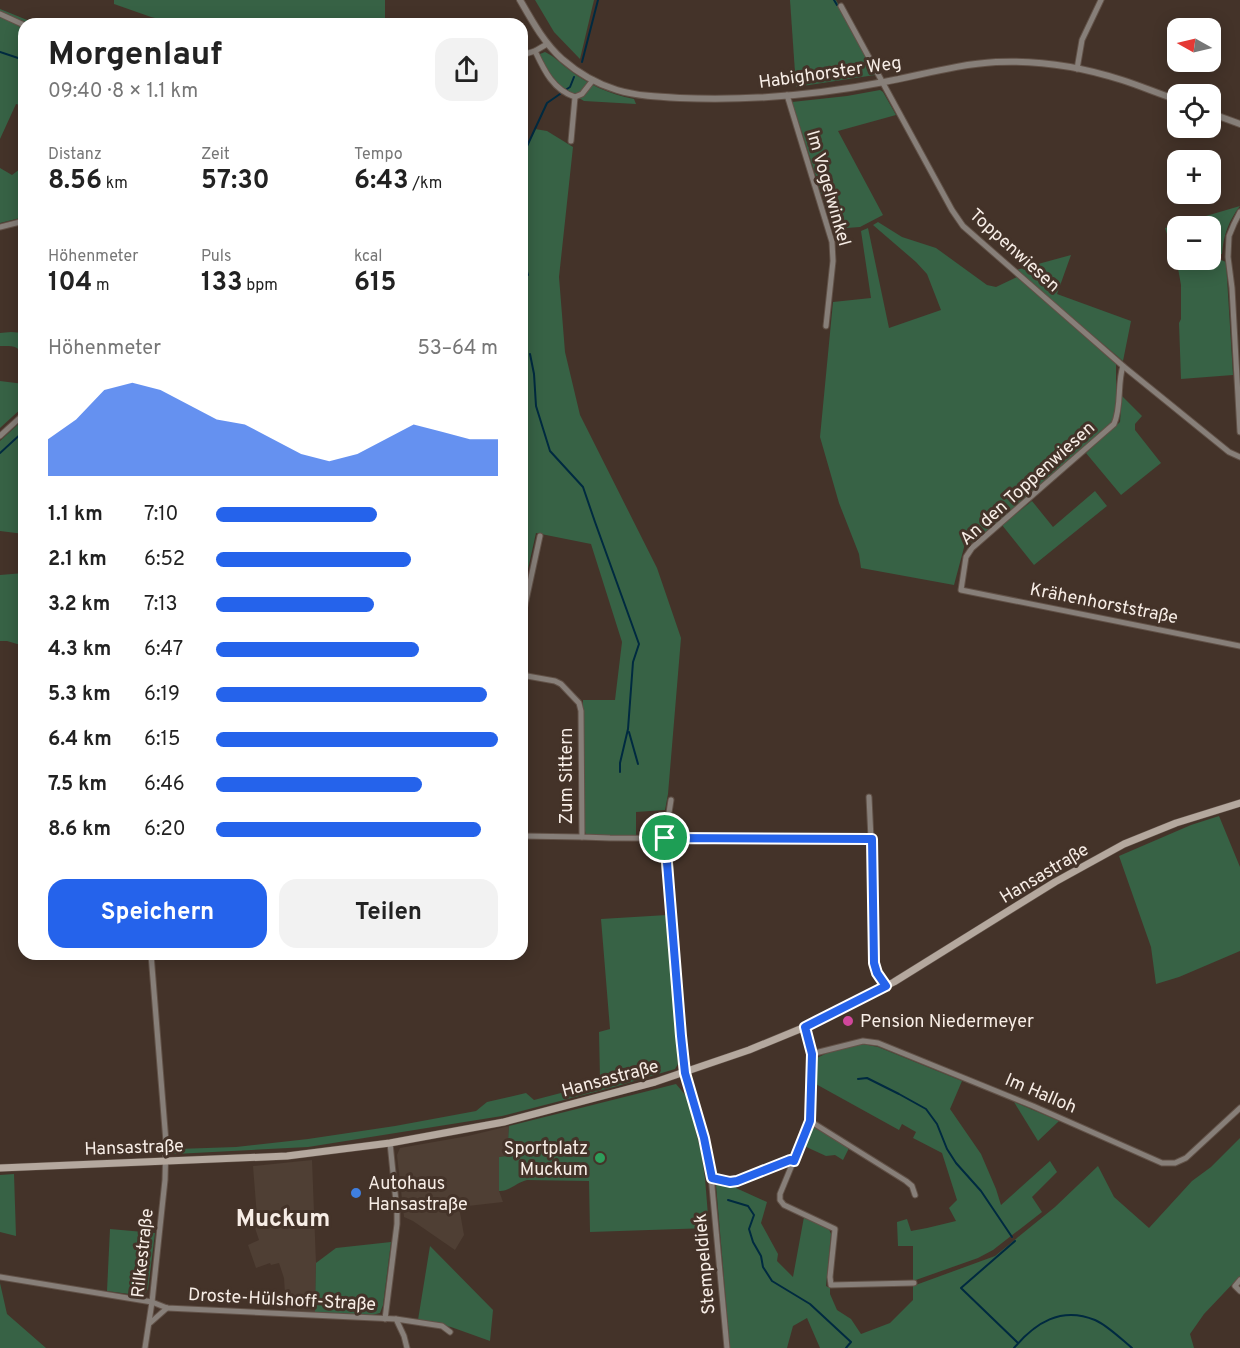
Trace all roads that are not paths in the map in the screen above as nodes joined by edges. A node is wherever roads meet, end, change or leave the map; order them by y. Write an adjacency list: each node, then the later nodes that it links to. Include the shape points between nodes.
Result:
1 (520, 0): 6 (street, Habighorster Weg)
2 (1101, 0): 9 (street, via 1082,40)
3 (841, 6): 11 (street, Toppenwiesen)
4 (0, 14): 5 (street)
5 (18, 22)
6 (548, 44): 7 (street); 10 (street, Habighorster Weg)
7 (535, 51): 8 (street); 14 (street, via 561,92)
8 (528, 53)
9 (1077, 69): 11 (street, Habighorster Weg, via 996,62); 13 (street, Habighorster Weg, via 1121,79)
10 (593, 80): 12 (street, Habighorster Weg, via 633,94 663,97); 14 (street)
11 (883, 82): 12 (street, Habighorster Weg); 24 (street, Toppenwiesen, via 957,219)
12 (787, 95): 23 (street, Im Vogelwinkel, via 832,242)
13 (1167, 96)
14 (575, 97): 17 (street)
15 (1221, 117): 16 (street)
16 (1240, 124)
17 (571, 141)
18 (1240, 212): 21 (street, via 1228,247)
19 (18, 222): 20 (street)
20 (0, 227)
21 (1232, 288): 22 (street); 26 (street)
22 (1240, 292)
23 (826, 326)
24 (1123, 366): 28 (street, Toppenwiesen); 30 (street, An den Toppenwiesen, via 1114,424 972,548 966,557)
25 (18, 420): 27 (street)
26 (1240, 432)
27 (0, 436)
28 (1240, 457)
29 (540, 536): 31 (street, Zum Sittern)
30 (961, 590): 32 (street, Krähenhorststraße)
31 (528, 591)
32 (1240, 646)
33 (528, 676): 38 (street, Zum Sittern, via 561,684 579,703)
34 (869, 797): 40 (street)
35 (671, 800): 39 (street, Stempeldiek)
36 (1240, 803): 42 (main road, Hansastraße, via 1124,844)
37 (528, 836): 38 (street)
38 (582, 837): 39 (street, Zum Sittern)
39 (665, 838): 40 (street, Zum Sittern); 45 (street, Stempeldiek)
40 (872, 839): 42 (street, via 874,963)
41 (151, 960): 49 (street, Rilkestraße)
42 (886, 986): 43 (main road, Hansastraße)
43 (805, 1027): 44 (street); 45 (main road, Hansastraße)
44 (812, 1054): 46 (street, Im Halloh, via 863,1041 878,1043 1162,1163 1186,1158); 47 (street)
45 (685, 1073): 48 (main road, Hansastraße, via 504,1122); 52 (street, Stempeldiek)
46 (1240, 1108)
47 (810, 1121): 50 (street); 53 (street, via 906,1180)
48 (390, 1143): 49 (main road, Hansastraße, via 286,1155); 60 (street, via 397,1224)
49 (165, 1161): 51 (main road, Hansastraße); 58 (street, Rilkestraße)
50 (794, 1161): 52 (street, via 737,1181); 56 (street, via 780,1200 835,1229 831,1285)
51 (0, 1168)
52 (712, 1178): 66 (street, Stempeldiek)
53 (915, 1196)
54 (0, 1277): 58 (street, Droste-Hülshoff-Straße)
55 (1240, 1280): 57 (street, via 1235,1286)
56 (914, 1283)
57 (1240, 1291)
58 (152, 1302): 59 (street, Droste-Hülshoff-Straße); 62 (street, Rilkestraße)
59 (166, 1308): 60 (street, Droste-Hülshoff-Straße); 62 (street, Droste-Hülshoff-Straße)
60 (385, 1319): 61 (street, Droste-Hülshoff-Straße)
61 (396, 1319): 63 (street, Droste-Hülshoff-Straße, via 442,1326); 65 (street, Droste-Hülshoff-Straße)
62 (149, 1323): 64 (street, Rilkestraße)
63 (450, 1332)
64 (145, 1348)
65 (407, 1348)
66 (727, 1348)

